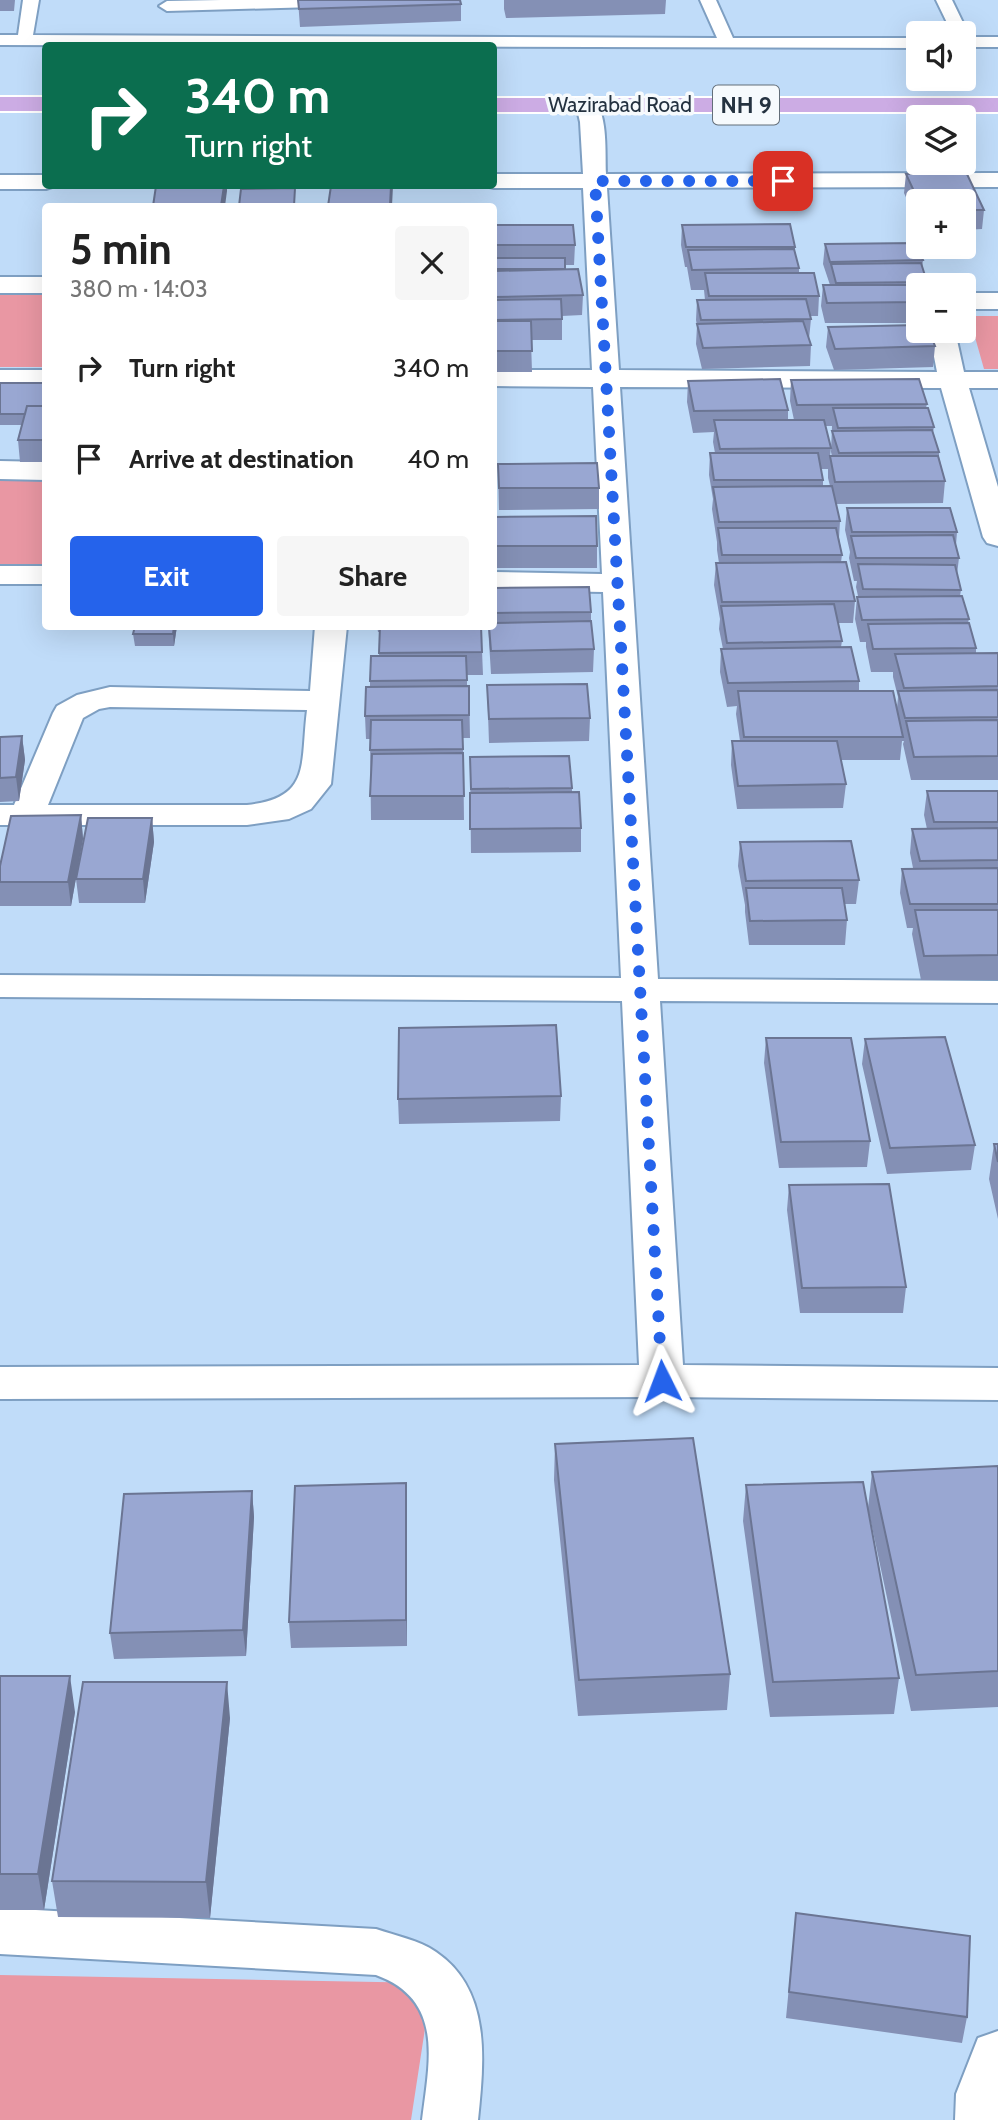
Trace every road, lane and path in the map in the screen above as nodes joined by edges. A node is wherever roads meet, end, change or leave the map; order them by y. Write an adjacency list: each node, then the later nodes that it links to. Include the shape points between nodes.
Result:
1 (31, 0): 8 (lane)
2 (387, 0): 5 (lane)
3 (708, 0): 12 (lane)
4 (944, 0): 6 (lane)
5 (168, 19): 8 (lane); 12 (lane)
6 (954, 21)
7 (0, 40): 8 (lane)
8 (24, 40)
9 (976, 42): 10 (lane)
10 (998, 42)
11 (906, 43): 12 (lane)
12 (728, 44)
13 (0, 104): 14 (highway)
14 (42, 104)
15 (497, 105): 17 (highway, Wazirabad Road / NH 9)
16 (998, 105): 17 (highway, Wazirabad Road / NH 9)
17 (589, 113): 20 (highway, Wazirabad Road / NH 9); 21 (highway, Wazirabad Road / NH 9); 26 (street)
18 (0, 120): 19 (highway)
19 (42, 120)
20 (497, 122)
21 (906, 123)
22 (976, 123): 23 (highway)
23 (998, 124)
24 (998, 180): 26 (street)
25 (497, 181): 26 (street)
26 (595, 181): 37 (street)
27 (0, 182): 28 (street)
28 (42, 182)
29 (0, 285): 30 (street)
30 (42, 285)
31 (976, 301): 32 (street)
32 (998, 301)
33 (945, 343): 38 (street)
34 (0, 378): 35 (street)
35 (42, 378)
36 (497, 378): 37 (street)
37 (606, 378): 38 (street); 47 (street)
38 (953, 380): 39 (street); 42 (street)
39 (998, 380)
40 (0, 470): 41 (street)
41 (42, 471)
42 (994, 504): 43 (street)
43 (998, 537)
44 (0, 575): 45 (street)
45 (42, 575)
46 (497, 581): 47 (street)
47 (617, 583): 52 (street)
48 (331, 630): 49 (street)
49 (326, 701): 50 (street, via 110,697 88,702 69,713); 50 (street, via 314,784 299,802 277,812)
50 (13, 815)
51 (0, 986): 52 (street)
52 (640, 990): 53 (street); 54 (street)
53 (998, 992)
54 (662, 1381): 55 (street); 56 (street)
55 (0, 1382)
56 (998, 1384)
57 (0, 1931): 59 (street, via 376,1952 408,1965 419,1970 446,1999 457,2032)
58 (998, 2056): 60 (street, via 984,2094)
59 (450, 2120)
60 (983, 2120)

